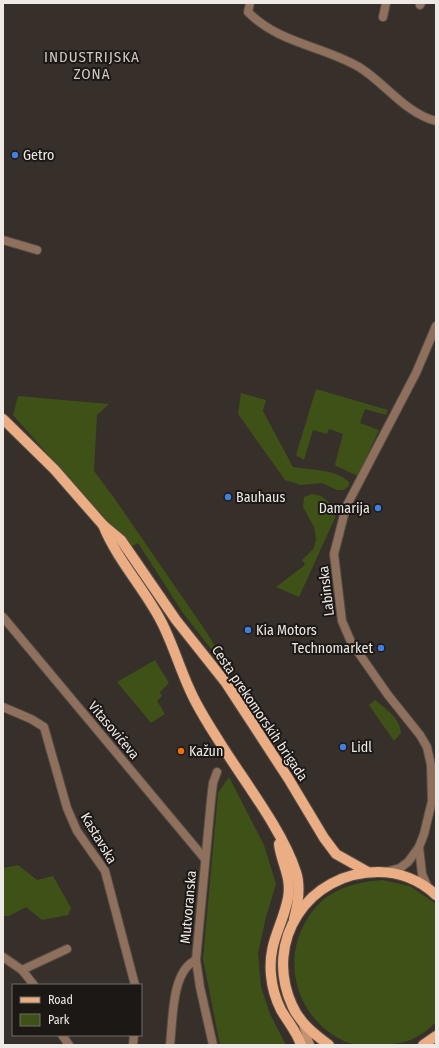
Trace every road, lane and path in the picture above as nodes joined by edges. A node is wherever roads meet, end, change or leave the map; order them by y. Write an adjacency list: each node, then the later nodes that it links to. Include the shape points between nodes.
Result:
1 (250, 3): 4 (street, via 248,12 254,19 283,37 325,51 360,67 401,101)
2 (386, 3): 3 (street)
3 (383, 18)
4 (436, 121)
5 (3, 240): 6 (street)
6 (37, 250)
7 (436, 326): 14 (street, Labinska, via 416,373 346,507 334,554 342,621 351,642 427,747 432,772 432,801)
8 (3, 419): 9 (main road, Cesta prekomorskih brigada, via 54,469)
9 (103, 525): 13 (main road, Cesta prekomorskih brigada, via 114,548 161,622 190,691 210,728); 16 (main road, Cesta prekomorskih brigada, via 121,540 176,620 226,684 336,854)
10 (3, 617): 15 (street, Vitasovićeva)
11 (3, 708): 25 (street, Kastavska, via 44,727 74,826 106,871)
12 (217, 772): 15 (street, Mutvoranska, via 212,784)
13 (279, 836): 19 (main road, Cesta prekomorskih brigada, via 297,874 298,903); 30 (main road, via 279,848 288,880 288,897 273,940 271,976 281,1010)
14 (419, 847): 17 (street, Labinska, via 400,868); 18 (street, Labinska, via 422,874)
15 (205, 859): 22 (street, Mutvoranska)
16 (368, 872): 17 (main road); 19 (main road, via 350,875 328,885 305,905)
17 (384, 872): 18 (main road, via 400,875)
18 (432, 891)
19 (294, 919): 26 (main road, via 283,954 283,972 292,1006)
20 (67, 949): 23 (street)
21 (3, 957): 23 (street)
22 (196, 960): 28 (street, via 190,963 176,989); 29 (street, Mutvoranska)
23 (22, 970): 24 (street)
24 (33, 984)
25 (135, 984)
26 (302, 1022): 31 (main road); 32 (main road, via 314,1035)
27 (436, 1036): 33 (main road)
28 (170, 1045)
29 (213, 1045)
30 (301, 1045)
31 (310, 1045)
32 (329, 1045)
33 (423, 1045)

